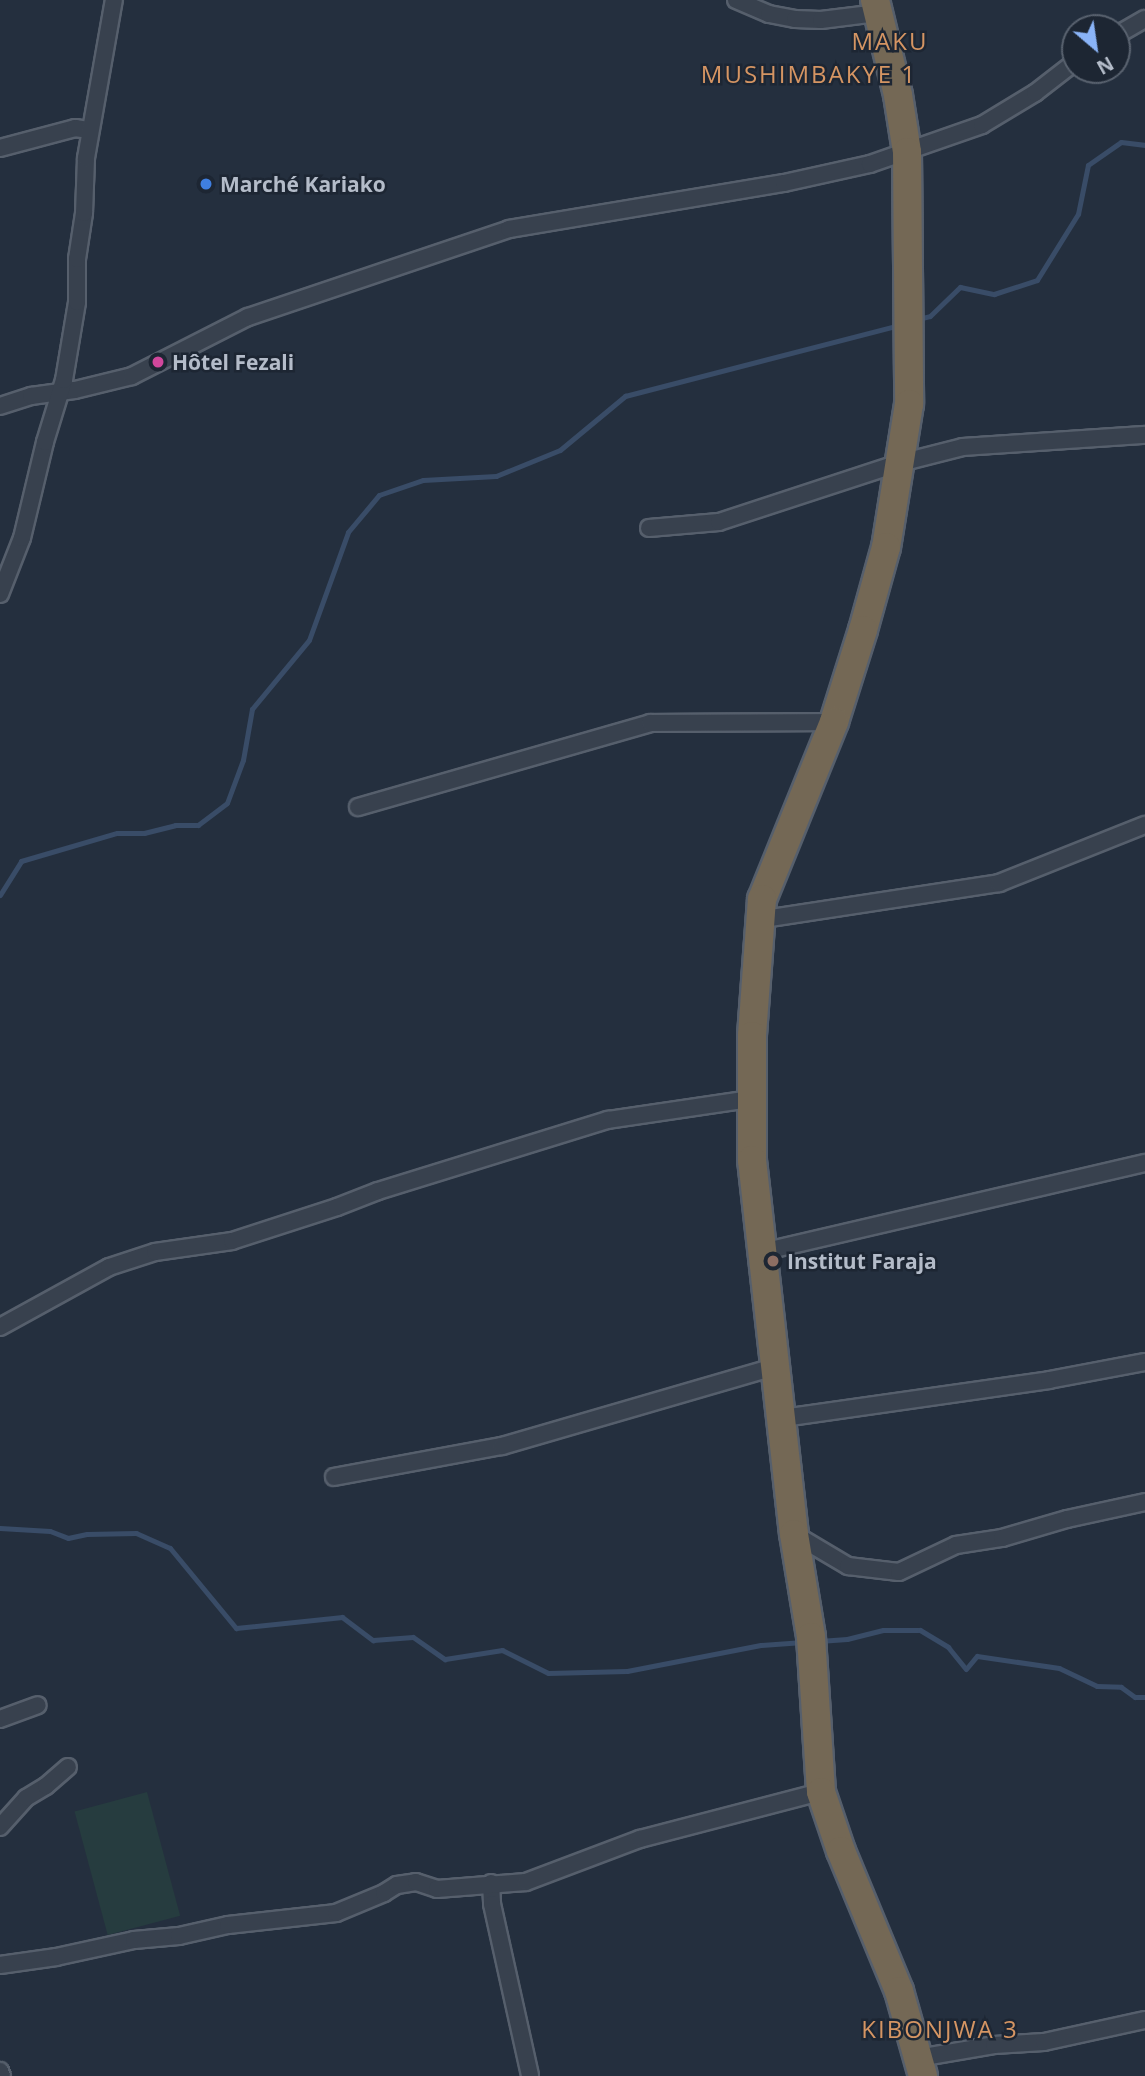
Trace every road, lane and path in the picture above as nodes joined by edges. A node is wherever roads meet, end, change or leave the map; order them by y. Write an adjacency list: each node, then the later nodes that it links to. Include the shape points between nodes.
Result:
1 (114, 0): 5 (street)
2 (736, 0): 3 (street, via 795,19 821,20)
3 (876, 7): 7 (highway)
4 (1061, 73): 7 (street, via 982,125)
5 (90, 131): 6 (street, via 75,128); 8 (street, via 77,302)
6 (0, 148)
7 (907, 152): 8 (street, via 831,175 477,238 248,317 132,376); 11 (highway, via 909,404)
8 (61, 391): 9 (street); 13 (street, via 22,538)
9 (0, 406)
10 (1145, 435): 11 (street, via 963,447)
11 (900, 463): 12 (street, via 719,522); 14 (highway, via 886,547)
12 (649, 528)
13 (0, 594)
14 (834, 722): 15 (street, via 650,723); 17 (highway, via 778,857)
15 (358, 807)
16 (1145, 825): 17 (street, via 999,883)
17 (758, 920): 18 (highway)
18 (751, 1099): 20 (highway); 21 (street, via 608,1119 232,1241 155,1252 109,1267)
19 (1145, 1163): 20 (street)
20 (762, 1252): 23 (highway)
21 (0, 1327)
22 (1145, 1362): 24 (street)
23 (777, 1366): 24 (highway); 25 (street, via 502,1446)
24 (783, 1418): 27 (highway)
25 (334, 1477)
26 (1145, 1502): 27 (street, via 956,1545 900,1572 848,1566)
27 (794, 1534): 31 (highway, via 812,1641)
28 (38, 1705): 29 (street)
29 (0, 1720)
30 (68, 1767): 32 (street, via 26,1798)
31 (821, 1792): 33 (street, via 640,1839 526,1882); 36 (highway, via 899,1991)
32 (0, 1827)
33 (491, 1883): 34 (street, via 437,1889 416,1882 397,1885 336,1913 134,1940); 39 (street)
34 (0, 1965)
35 (1145, 2020): 36 (street, via 1044,2042 994,2045)
36 (921, 2067)
37 (0, 2071): 38 (street)
38 (2, 2076)
39 (530, 2076)

